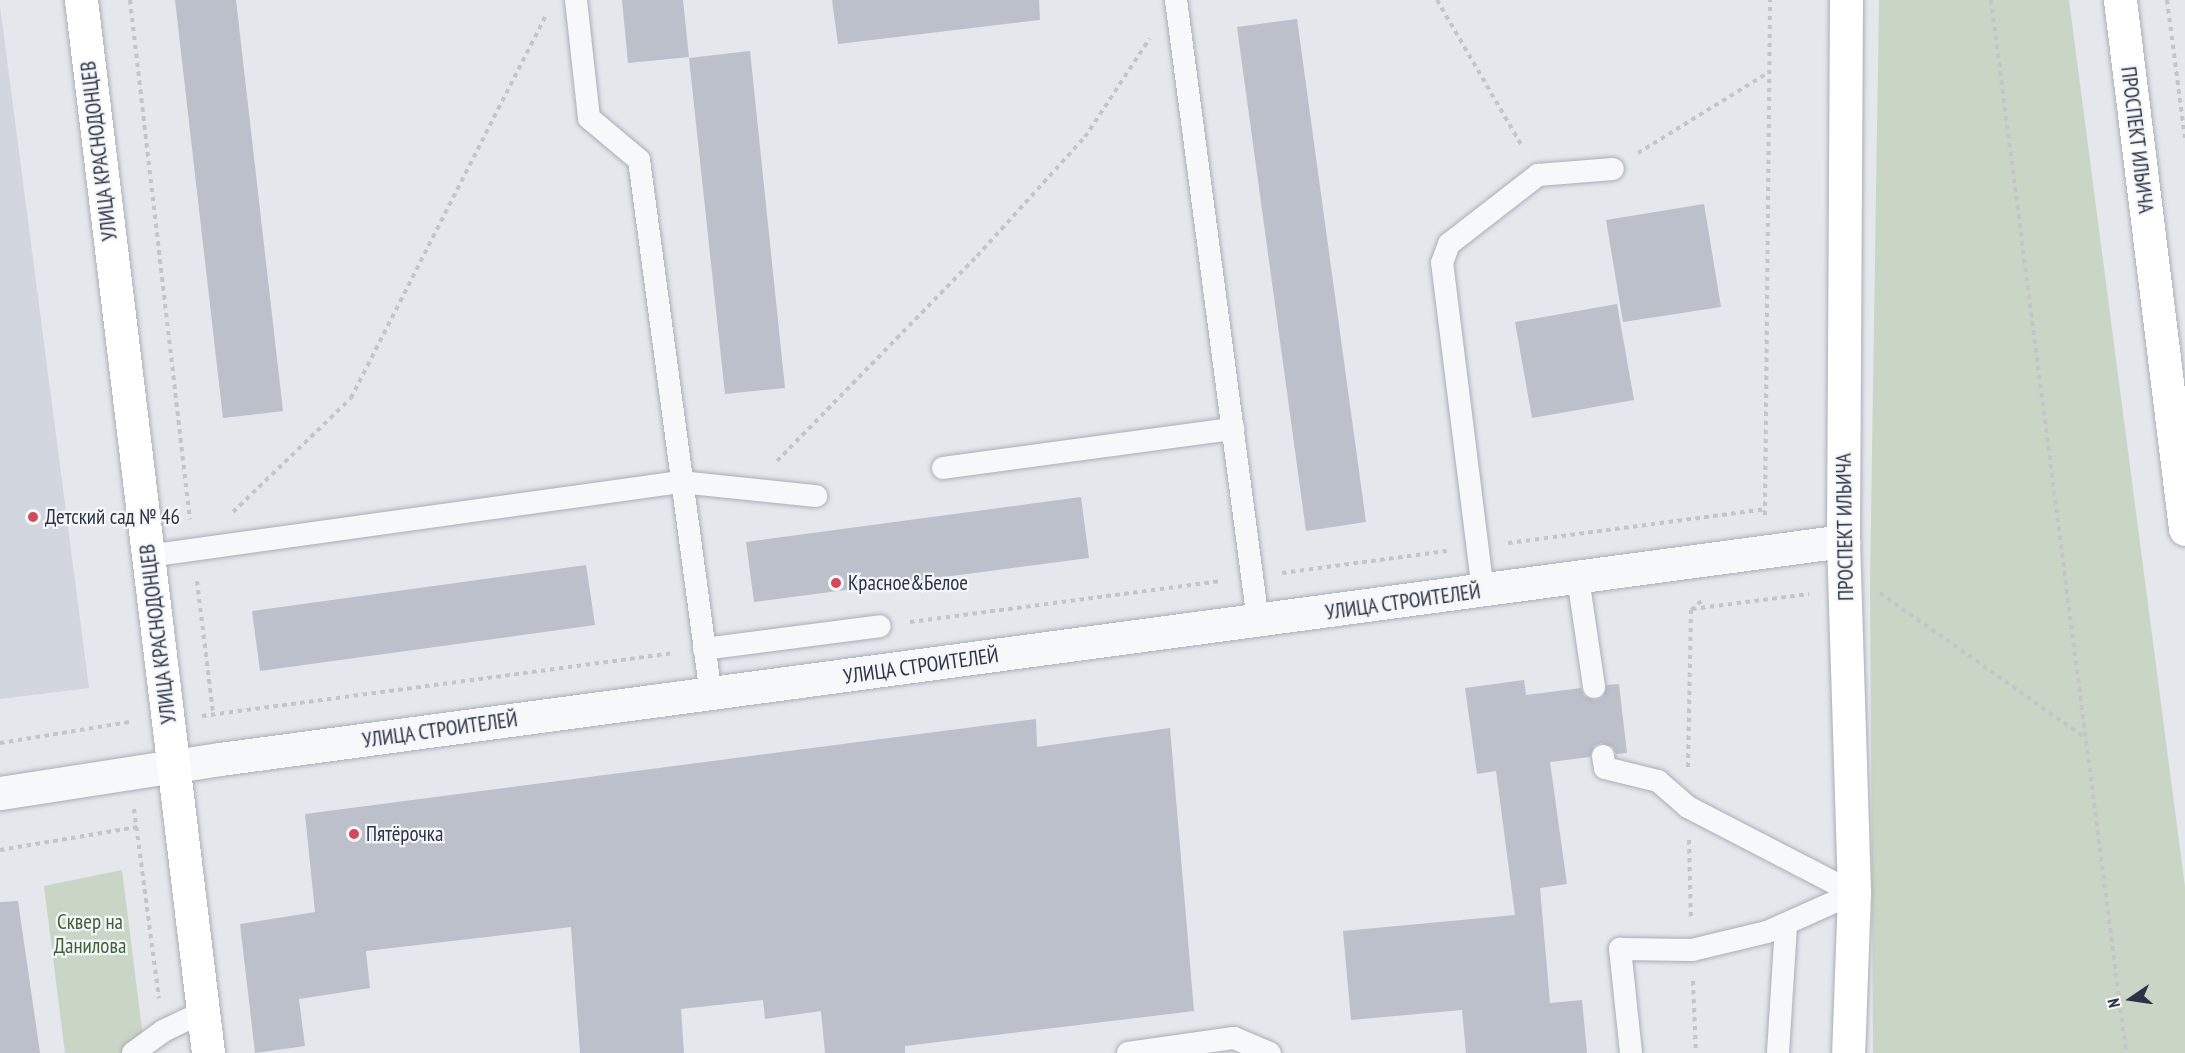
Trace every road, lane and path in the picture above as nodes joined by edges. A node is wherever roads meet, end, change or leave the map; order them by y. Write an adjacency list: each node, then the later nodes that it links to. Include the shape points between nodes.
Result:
1 (81, 0): 26 (main road, УЛИЦА КРАСНОДОНЦЕВ)
2 (130, 0): 25 (path)
3 (576, 0): 18 (lane, via 589,118 639,160)
4 (1176, 0): 16 (lane)
5 (1437, 0): 15 (path)
6 (1846, 0): 23 (main road, ПРОСПЕКТ ИЛЬИЧА)
7 (1991, 0): 42 (path)
8 (2120, 0): 22 (main road, ПРОСПЕКТ ИЛЬИЧА)
9 (2167, 0): 13 (path)
10 (549, 10): 25 (path, via 351,398)
11 (1156, 29): 19 (path, via 1085,137 977,256)
12 (1770, 72): 14 (path)
13 (2185, 138)
14 (1613, 169): 15 (lane)
15 (1538, 175): 24 (lane, via 1449,244 1442,263)
16 (1233, 429): 17 (lane); 27 (lane)
17 (943, 468)
18 (680, 482): 19 (lane); 25 (lane); 35 (lane)
19 (749, 489): 20 (lane)
20 (816, 496)
21 (1767, 509): 24 (path)
22 (2185, 530)
23 (1843, 541): 28 (street, УЛИЦА СТРОИТЕЛЕЙ); 29 (main road, ПРОСПЕКТ ИЛЬИЧА)
24 (1478, 547): 27 (path); 30 (lane)
25 (194, 549): 26 (lane); 39 (path)
26 (148, 556): 40 (main road, УЛИЦА КРАСНОДОНЦЕВ)
27 (1252, 577): 32 (path); 33 (lane)
28 (1578, 578): 30 (street, УЛИЦА СТРОИТЕЛЕЙ); 36 (lane)
29 (1846, 589): 31 (path); 42 (path, via 1870,586); 50 (main road, ПРОСПЕКТ ИЛЬИЧА)
30 (1483, 591): 33 (street, УЛИЦА СТРОИТЕЛЕЙ)
31 (1691, 610)
32 (926, 620)
33 (1258, 621): 37 (street, УЛИЦА СТРОИТЕЛЕЙ)
34 (880, 626): 35 (lane)
35 (704, 649): 37 (lane); 39 (path)
36 (1594, 687)
37 (711, 695): 45 (street, УЛИЦА СТРОИТЕЛЕЙ)
38 (129, 713): 41 (path)
39 (213, 714): 40 (path)
40 (168, 720): 41 (path); 45 (main road, УЛИЦА КРАСНОДОНЦЕВ)
41 (130, 725): 43 (path)
42 (2087, 739): 61 (path)
43 (0, 743)
44 (1603, 756): 50 (lane, via 1605,768 1658,781 1688,807)
45 (174, 766): 46 (street, УЛИЦА СТРОИТЕЛЕЙ); 52 (main road, УЛИЦА КРАСНОДОНЦЕВ)
46 (129, 772): 47 (street, УЛИЦА СТРОИТЕЛЕЙ); 48 (path)
47 (0, 794)
48 (137, 827): 49 (path); 53 (path)
49 (0, 850)
50 (1854, 893): 51 (lane); 60 (main road, ПРОСПЕКТ ИЛЬИЧА)
51 (1786, 927): 58 (lane, via 1692,950 1620,949); 59 (lane)
52 (203, 1012): 53 (lane); 55 (main road, УЛИЦА КРАСНОДОНЦЕВ)
53 (163, 1031): 54 (lane)
54 (133, 1053)
55 (208, 1053)
56 (1128, 1053): 57 (lane, via 1234,1038)
57 (1270, 1053)
58 (1631, 1053)
59 (1778, 1053)
60 (1848, 1053)
61 (2126, 1053)

